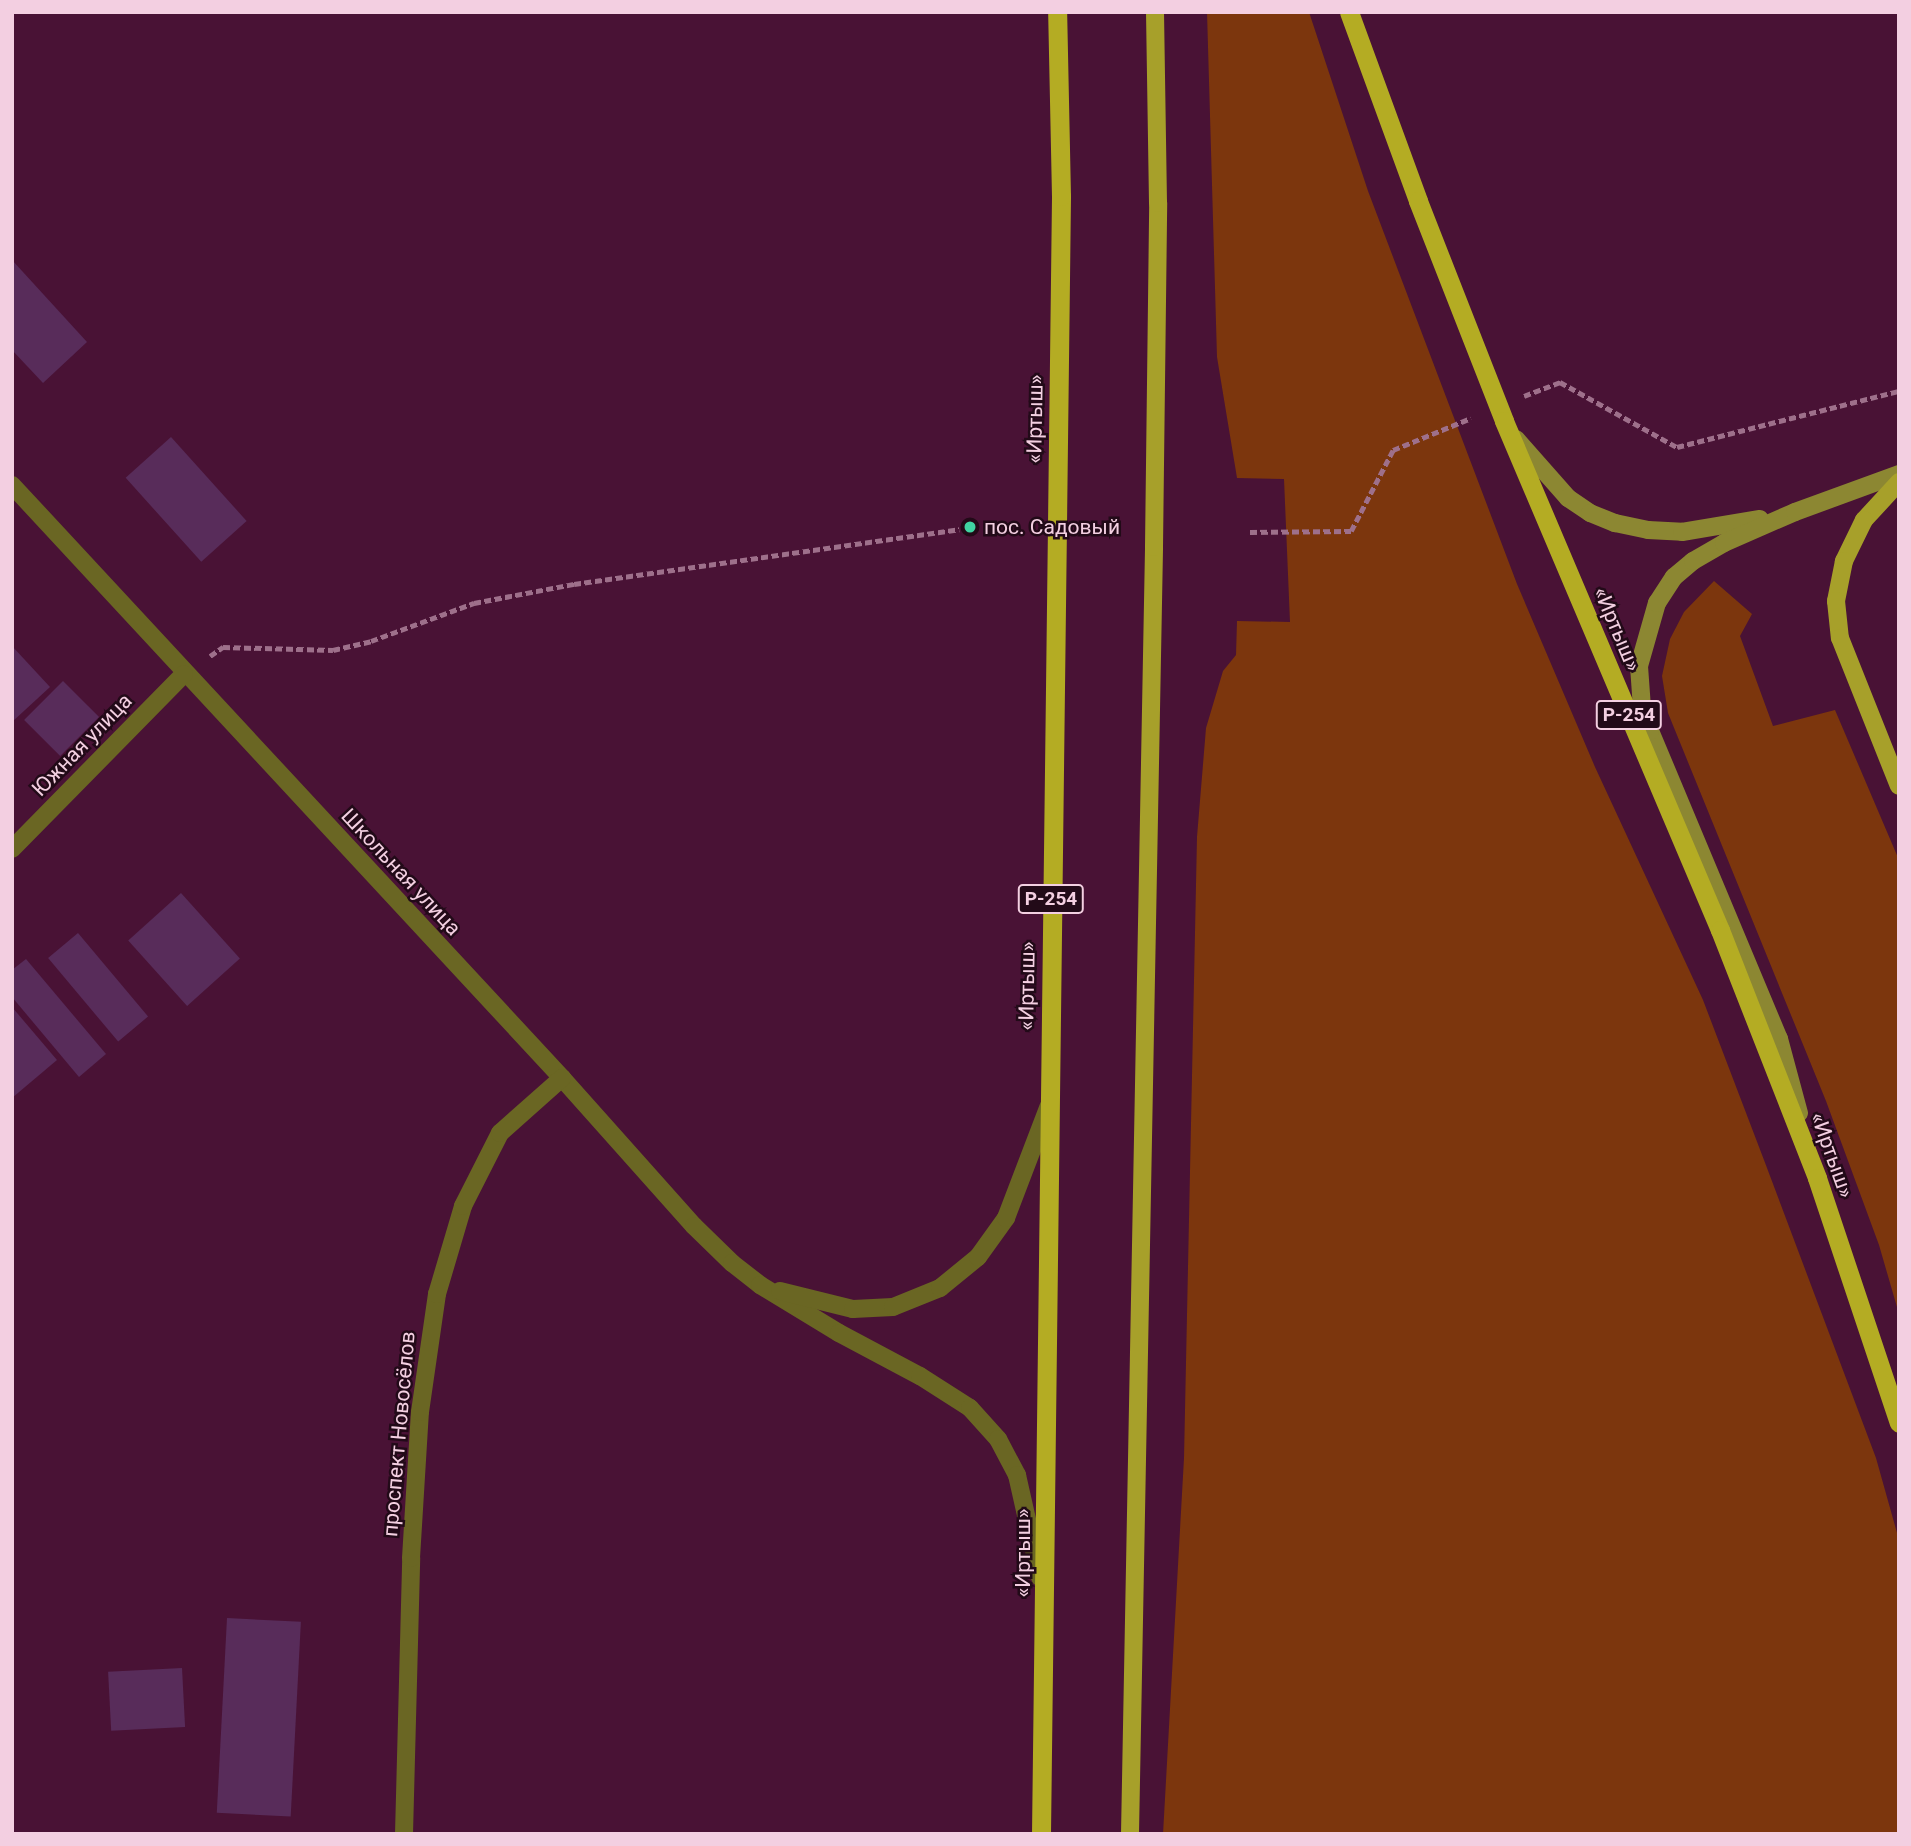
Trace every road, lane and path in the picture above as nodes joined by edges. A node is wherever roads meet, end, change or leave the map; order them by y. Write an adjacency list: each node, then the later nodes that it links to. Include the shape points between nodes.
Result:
1 (1057, 12): 16 (highway, «Иртыш» / Р-254, via 1061,196)
2 (1155, 12): 23 (main road, via 1154,547)
3 (1349, 12): 5 (highway, «Иртыш» / Р-254)
4 (1899, 391): 5 (path, via 1677,447 1560,382)
5 (1501, 414): 9 (main road, via 1526,453 1568,498 1615,523 1682,531); 11 (path, via 1393,450 1351,531); 17 (highway, «Иртыш» / Р-254, via 1720,930)
6 (1899, 474): 9 (main road)
7 (1899, 482): 13 (main road, via 1864,520 1844,561 1836,601 1840,638)
8 (12, 485): 12 (street, Школьная улица)
9 (1795, 512): 17 (main road, via 1724,543 1674,577 1647,630 1639,685 1650,732 1779,1039)
10 (960, 529): 12 (path, via 574,584 474,603 333,650 223,647)
11 (1250, 531)
12 (184, 674): 14 (street, Южная улица); 15 (street, Школьная улица)
13 (1899, 786)
14 (12, 849)
15 (562, 1078): 18 (street, Школьная улица, via 694,1226); 21 (street, проспект Новосёлов, via 500,1133 463,1206 437,1294 420,1412 415,1492)
16 (1048, 1108): 18 (street, via 1006,1218 978,1257 940,1288 893,1307 853,1309); 20 (highway, «Иртыш» / Р-254)
17 (1817, 1178): 19 (highway, «Иртыш» / Р-254)
18 (760, 1285): 20 (street, Школьная улица, via 950,1395 970,1408 998,1439 1017,1475)
19 (1899, 1423)
20 (1046, 1604): 22 (highway, «Иртыш» / Р-254)
21 (404, 1834)
22 (1042, 1834)
23 (1130, 1834)

